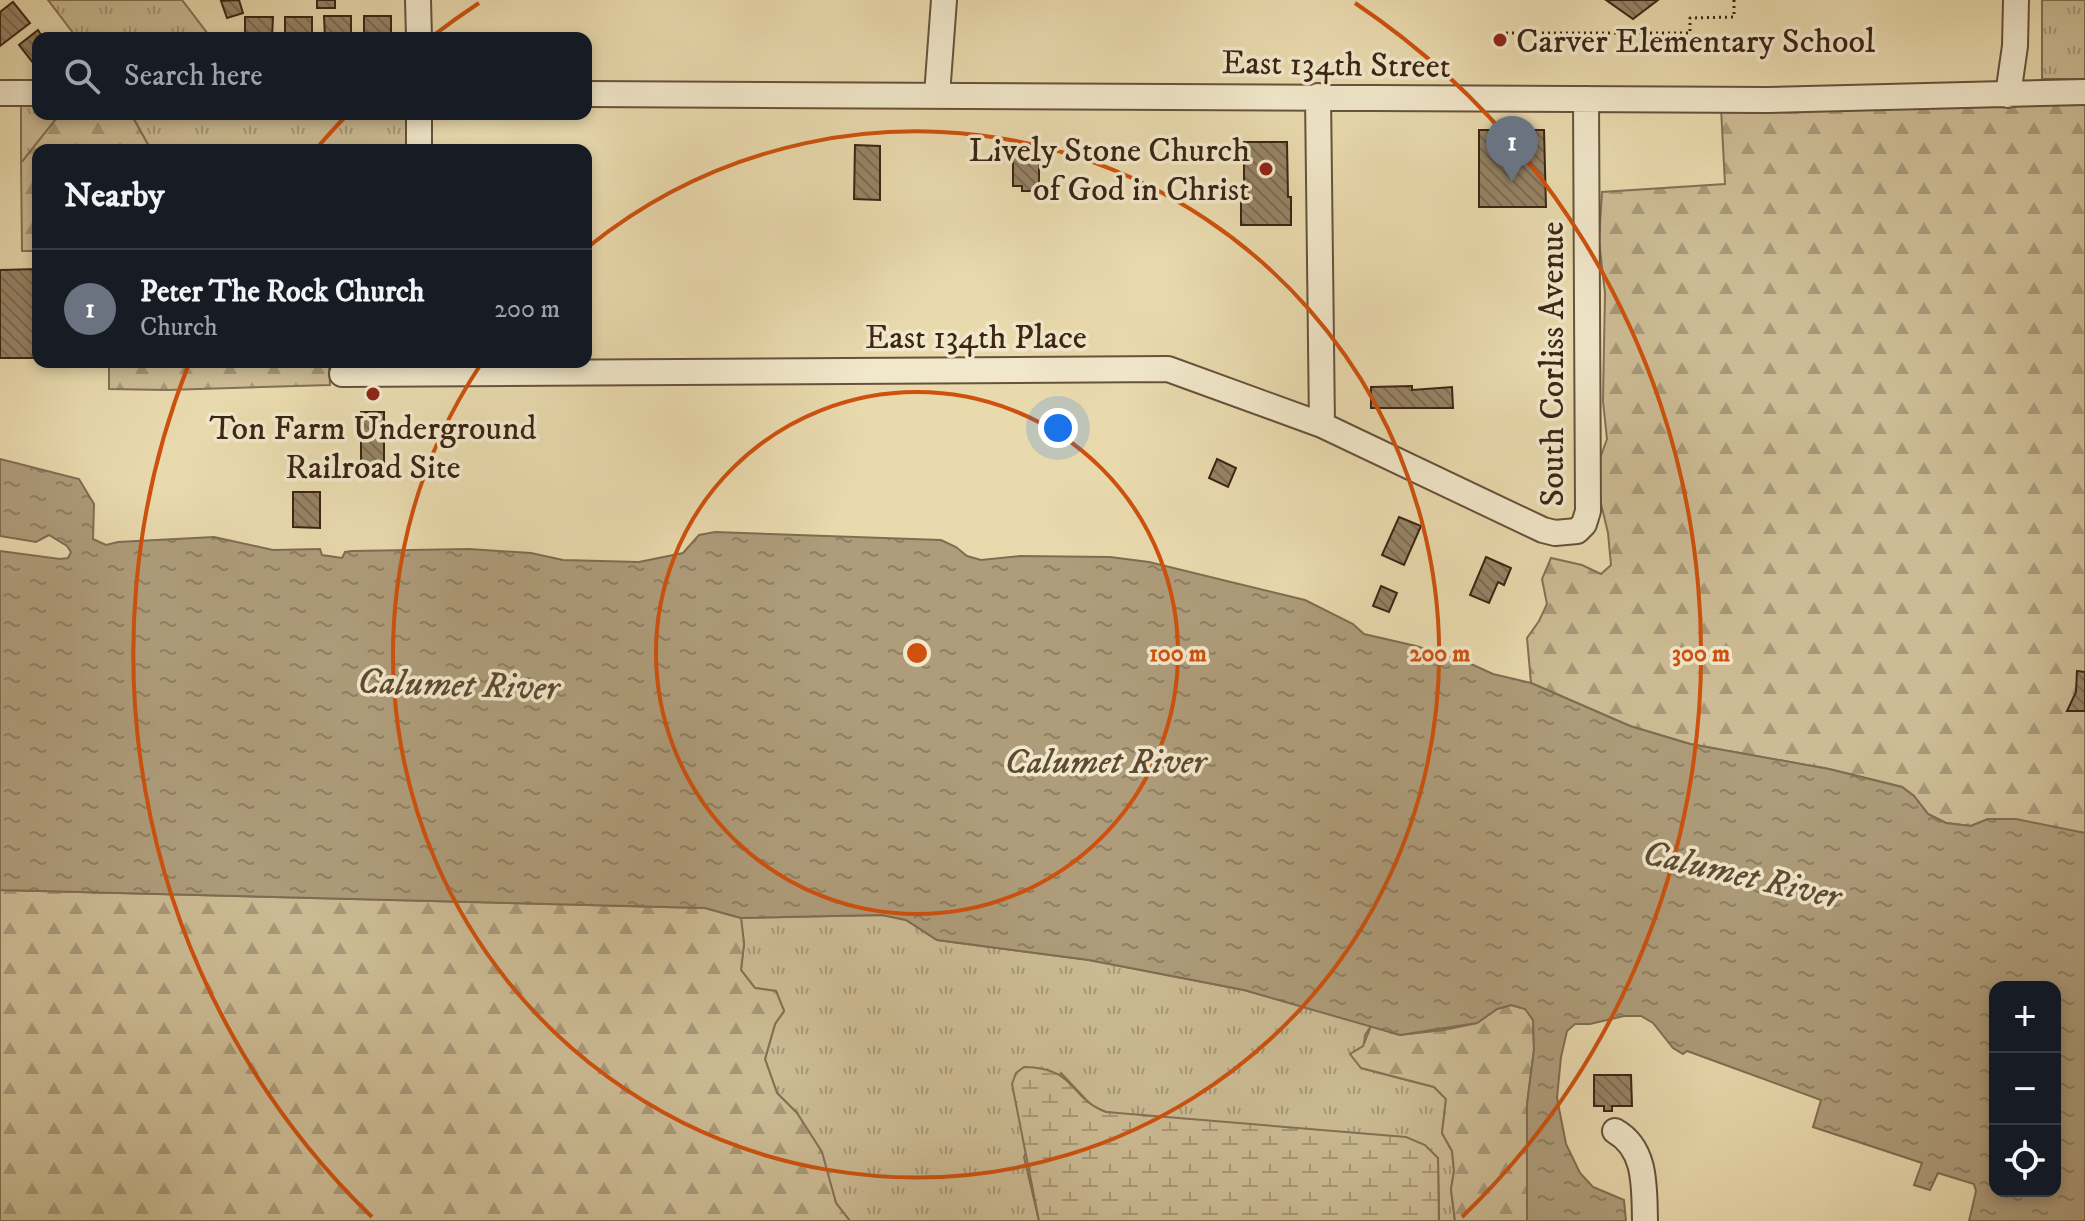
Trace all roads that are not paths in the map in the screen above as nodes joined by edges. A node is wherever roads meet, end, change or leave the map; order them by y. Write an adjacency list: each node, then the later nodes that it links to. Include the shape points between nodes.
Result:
1 (418, 0): 4 (street)
2 (944, 0): 9 (street)
3 (2016, 0): 10 (street)
4 (419, 32)
5 (2085, 92): 10 (street, East 134th Street)
6 (0, 93): 7 (street)
7 (32, 93)
8 (592, 94): 9 (street, East 134th Street)
9 (937, 95): 11 (street, East 134th Street)
10 (2008, 95): 12 (street, East 134th Street)
11 (1318, 96): 12 (street, East 134th Street); 18 (street)
12 (1586, 99): 19 (street, South Corliss Avenue, via 1588,511)
13 (419, 120): 14 (street)
14 (419, 144)
15 (592, 367): 18 (street, East 134th Place, via 1168,369)
16 (404, 368): 17 (street, East 134th Place)
17 (342, 374)
18 (1322, 425): 19 (street, East 134th Place, via 1543,530)
19 (1577, 531)
20 (1615, 1131): 21 (street, via 1638,1153)
21 (1645, 1221)

